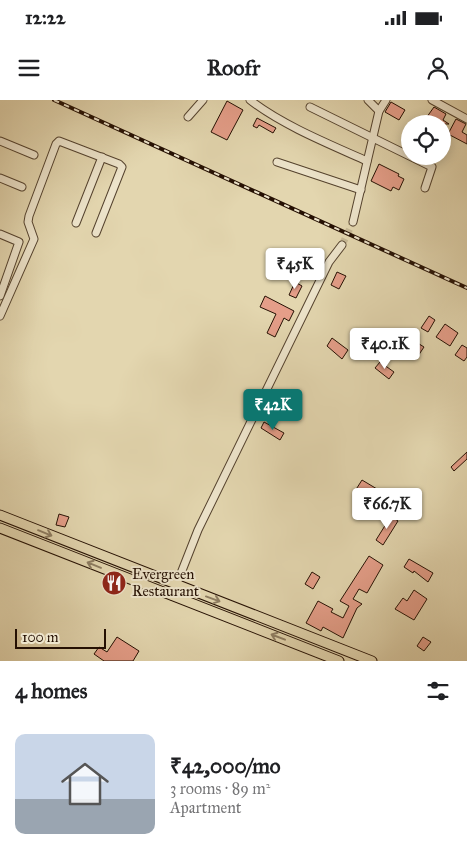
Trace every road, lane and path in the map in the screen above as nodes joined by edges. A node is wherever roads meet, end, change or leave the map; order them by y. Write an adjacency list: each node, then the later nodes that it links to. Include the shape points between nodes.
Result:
1 (203, 100): 8 (street)
2 (250, 100): 14 (street, via 311,136)
3 (368, 100): 7 (street)
4 (386, 100): 7 (street)
5 (432, 100): 9 (street)
6 (310, 107): 10 (street)
7 (379, 111): 10 (street)
8 (188, 117)
9 (467, 120)
10 (374, 138): 14 (street); 18 (street, via 432,167)
11 (0, 141): 12 (street)
12 (34, 155)
13 (102, 157): 21 (street); 22 (street, via 122,168); 27 (street, via 61,140 56,144 29,216 34,239)
14 (367, 161): 19 (street)
15 (277, 162): 19 (street)
16 (0, 178): 17 (street)
17 (22, 187)
18 (425, 188)
19 (361, 190): 20 (street)
20 (353, 222)
21 (76, 223)
22 (96, 233)
23 (0, 234): 25 (street, via 19,242)
24 (342, 245): 30 (street, via 330,262 207,513)
25 (4, 274): 26 (street)
26 (0, 296)
27 (0, 316)
28 (0, 515): 30 (main road, one-way to 30)
29 (0, 528): 31 (main road, one-way to 29)
30 (176, 585): 31 (street); 33 (main road, one-way to 33)
31 (172, 596): 32 (main road, one-way to 31)
32 (339, 661)
33 (372, 661)

